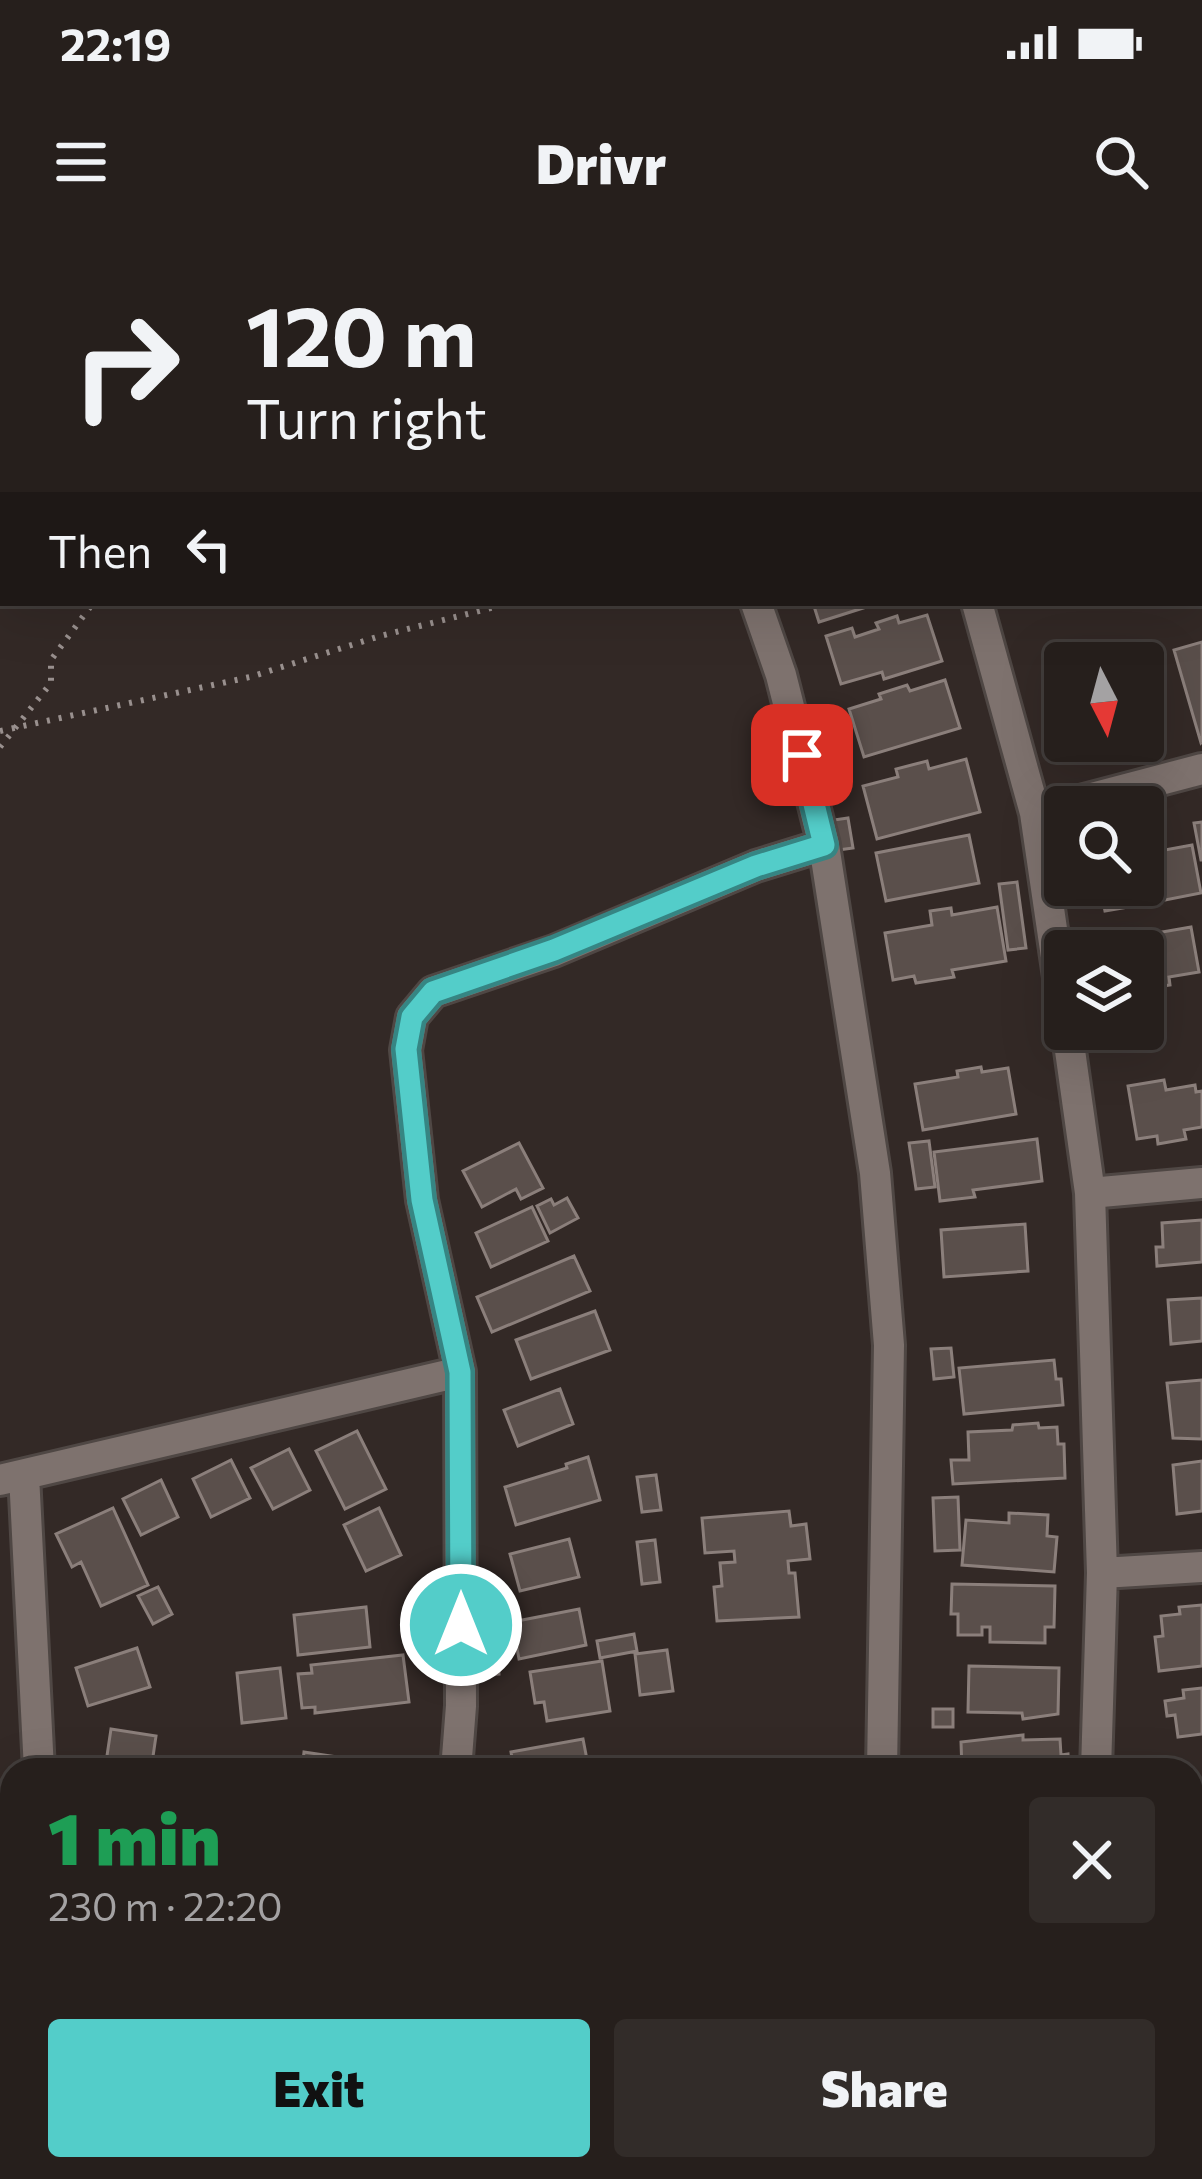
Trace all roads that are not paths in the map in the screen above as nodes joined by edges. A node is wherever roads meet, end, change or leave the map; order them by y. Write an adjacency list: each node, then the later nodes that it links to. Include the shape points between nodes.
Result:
1 (757, 606): 5 (street)
2 (978, 606): 4 (street)
3 (1202, 769): 4 (street)
4 (1035, 813): 6 (street)
5 (824, 845): 10 (street, via 433,992 412,1017 406,1049 422,1200); 16 (street, via 884,1261)
6 (1052, 930)
7 (1069, 1050): 9 (street)
8 (1202, 1183): 9 (street)
9 (1090, 1193): 13 (street)
10 (460, 1372): 11 (street); 15 (street)
11 (12, 1478): 14 (street)
12 (1202, 1567): 13 (street)
13 (1102, 1573): 17 (street)
14 (38, 1758)
15 (457, 1758)
16 (882, 1758)
17 (1096, 1758)

